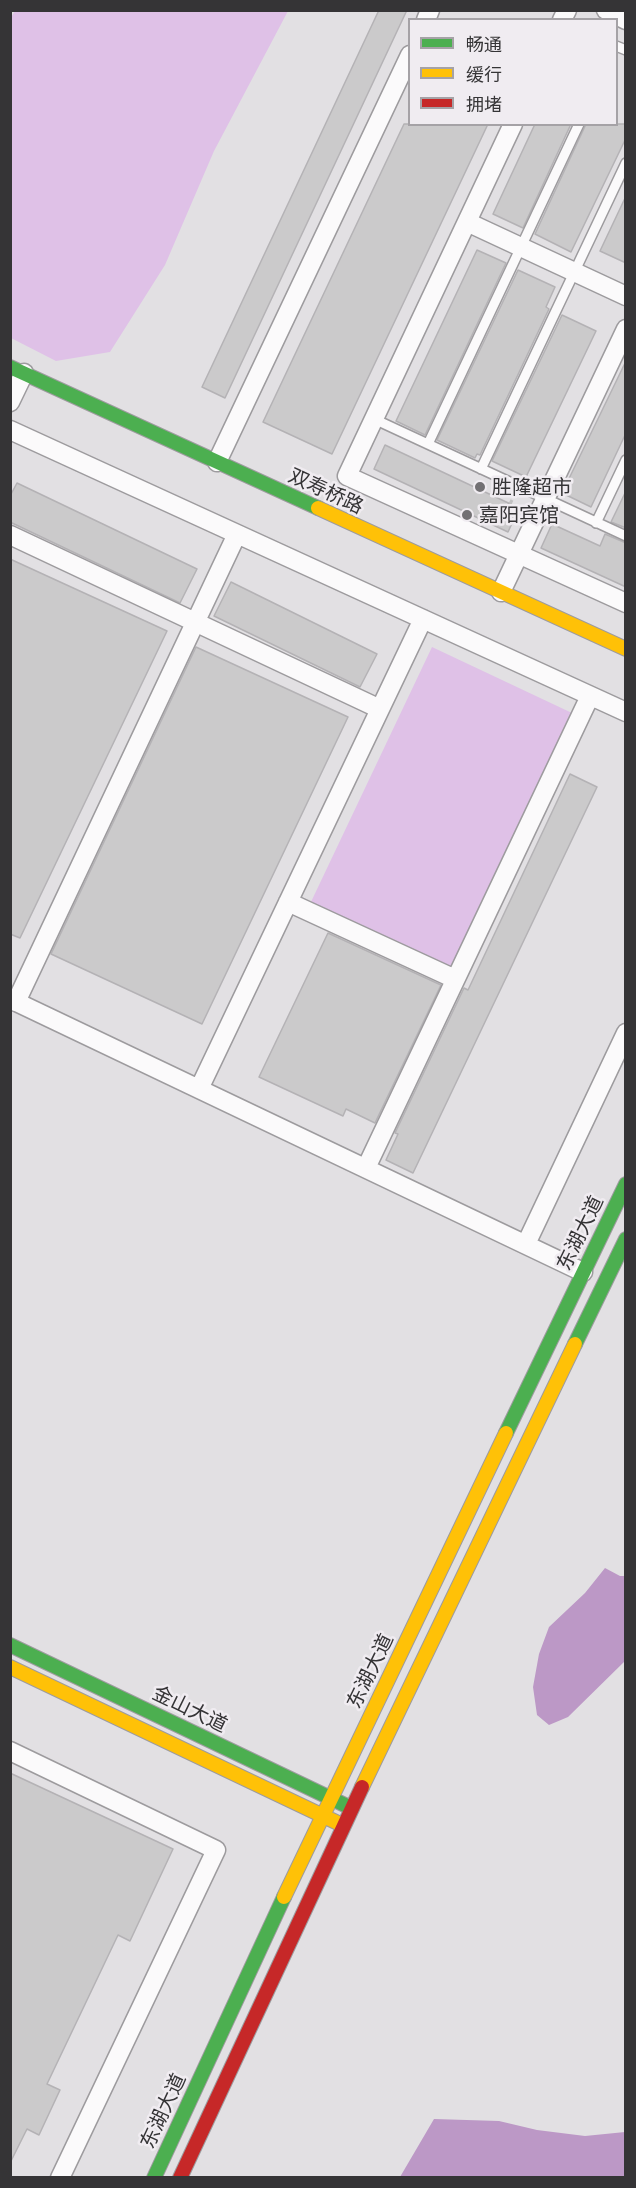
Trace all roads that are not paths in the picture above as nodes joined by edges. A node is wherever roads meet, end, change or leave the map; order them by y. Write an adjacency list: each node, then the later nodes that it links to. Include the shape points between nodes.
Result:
1 (606, 10): 2 (street)
2 (626, 20)
3 (408, 59): 18 (street)
4 (512, 126): 7 (street)
5 (578, 126): 8 (lane)
6 (626, 163): 9 (lane)
7 (467, 222): 8 (street); 14 (street)
8 (522, 248): 9 (street); 16 (lane)
9 (574, 272): 10 (street); 19 (lane)
10 (626, 296)
11 (626, 329): 20 (street)
12 (17, 370): 13 (street); 18 (main road, 双寿桥路)
13 (10, 402)
14 (374, 419): 16 (lane); 25 (street, via 347,476)
15 (10, 430): 22 (street)
16 (428, 444): 19 (lane)
17 (626, 460): 21 (lane)
18 (217, 462): 26 (main road, 双寿桥路)
19 (481, 469): 20 (lane)
20 (545, 499): 21 (lane); 25 (street)
21 (596, 523): 24 (lane)
22 (237, 534): 28 (street); 29 (street)
23 (10, 535): 29 (street)
24 (626, 536)
25 (519, 554): 26 (street); 27 (street)
26 (501, 592): 30 (main road, 双寿桥路)
27 (626, 603)
28 (423, 619): 31 (street); 32 (street)
29 (196, 622): 32 (street); 36 (street)
30 (626, 650)
31 (590, 696): 33 (street); 35 (street)
32 (380, 709): 34 (street)
33 (626, 712)
34 (288, 902): 35 (street); 38 (street)
35 (456, 979): 39 (street)
36 (13, 1000): 38 (street)
37 (626, 1034): 42 (street)
38 (199, 1089): 39 (street)
39 (366, 1168): 42 (street)
40 (626, 1184): 43 (main road, 东湖大道)
41 (626, 1239): 48 (main road)
42 (526, 1244): 43 (street)
43 (584, 1272): 47 (main road, 东湖大道)
44 (10, 1645): 47 (main road, 金山大道)
45 (10, 1667): 49 (main road, 金山大道)
46 (10, 1751): 51 (street, via 216,1850)
47 (331, 1798): 48 (main road, 金山大道); 49 (main road, 东湖大道)
48 (352, 1808): 50 (main road)
49 (322, 1816): 50 (main road, 金山大道); 52 (main road, 东湖大道)
50 (344, 1826): 53 (main road)
51 (60, 2178)
52 (154, 2178)
53 (180, 2178)

